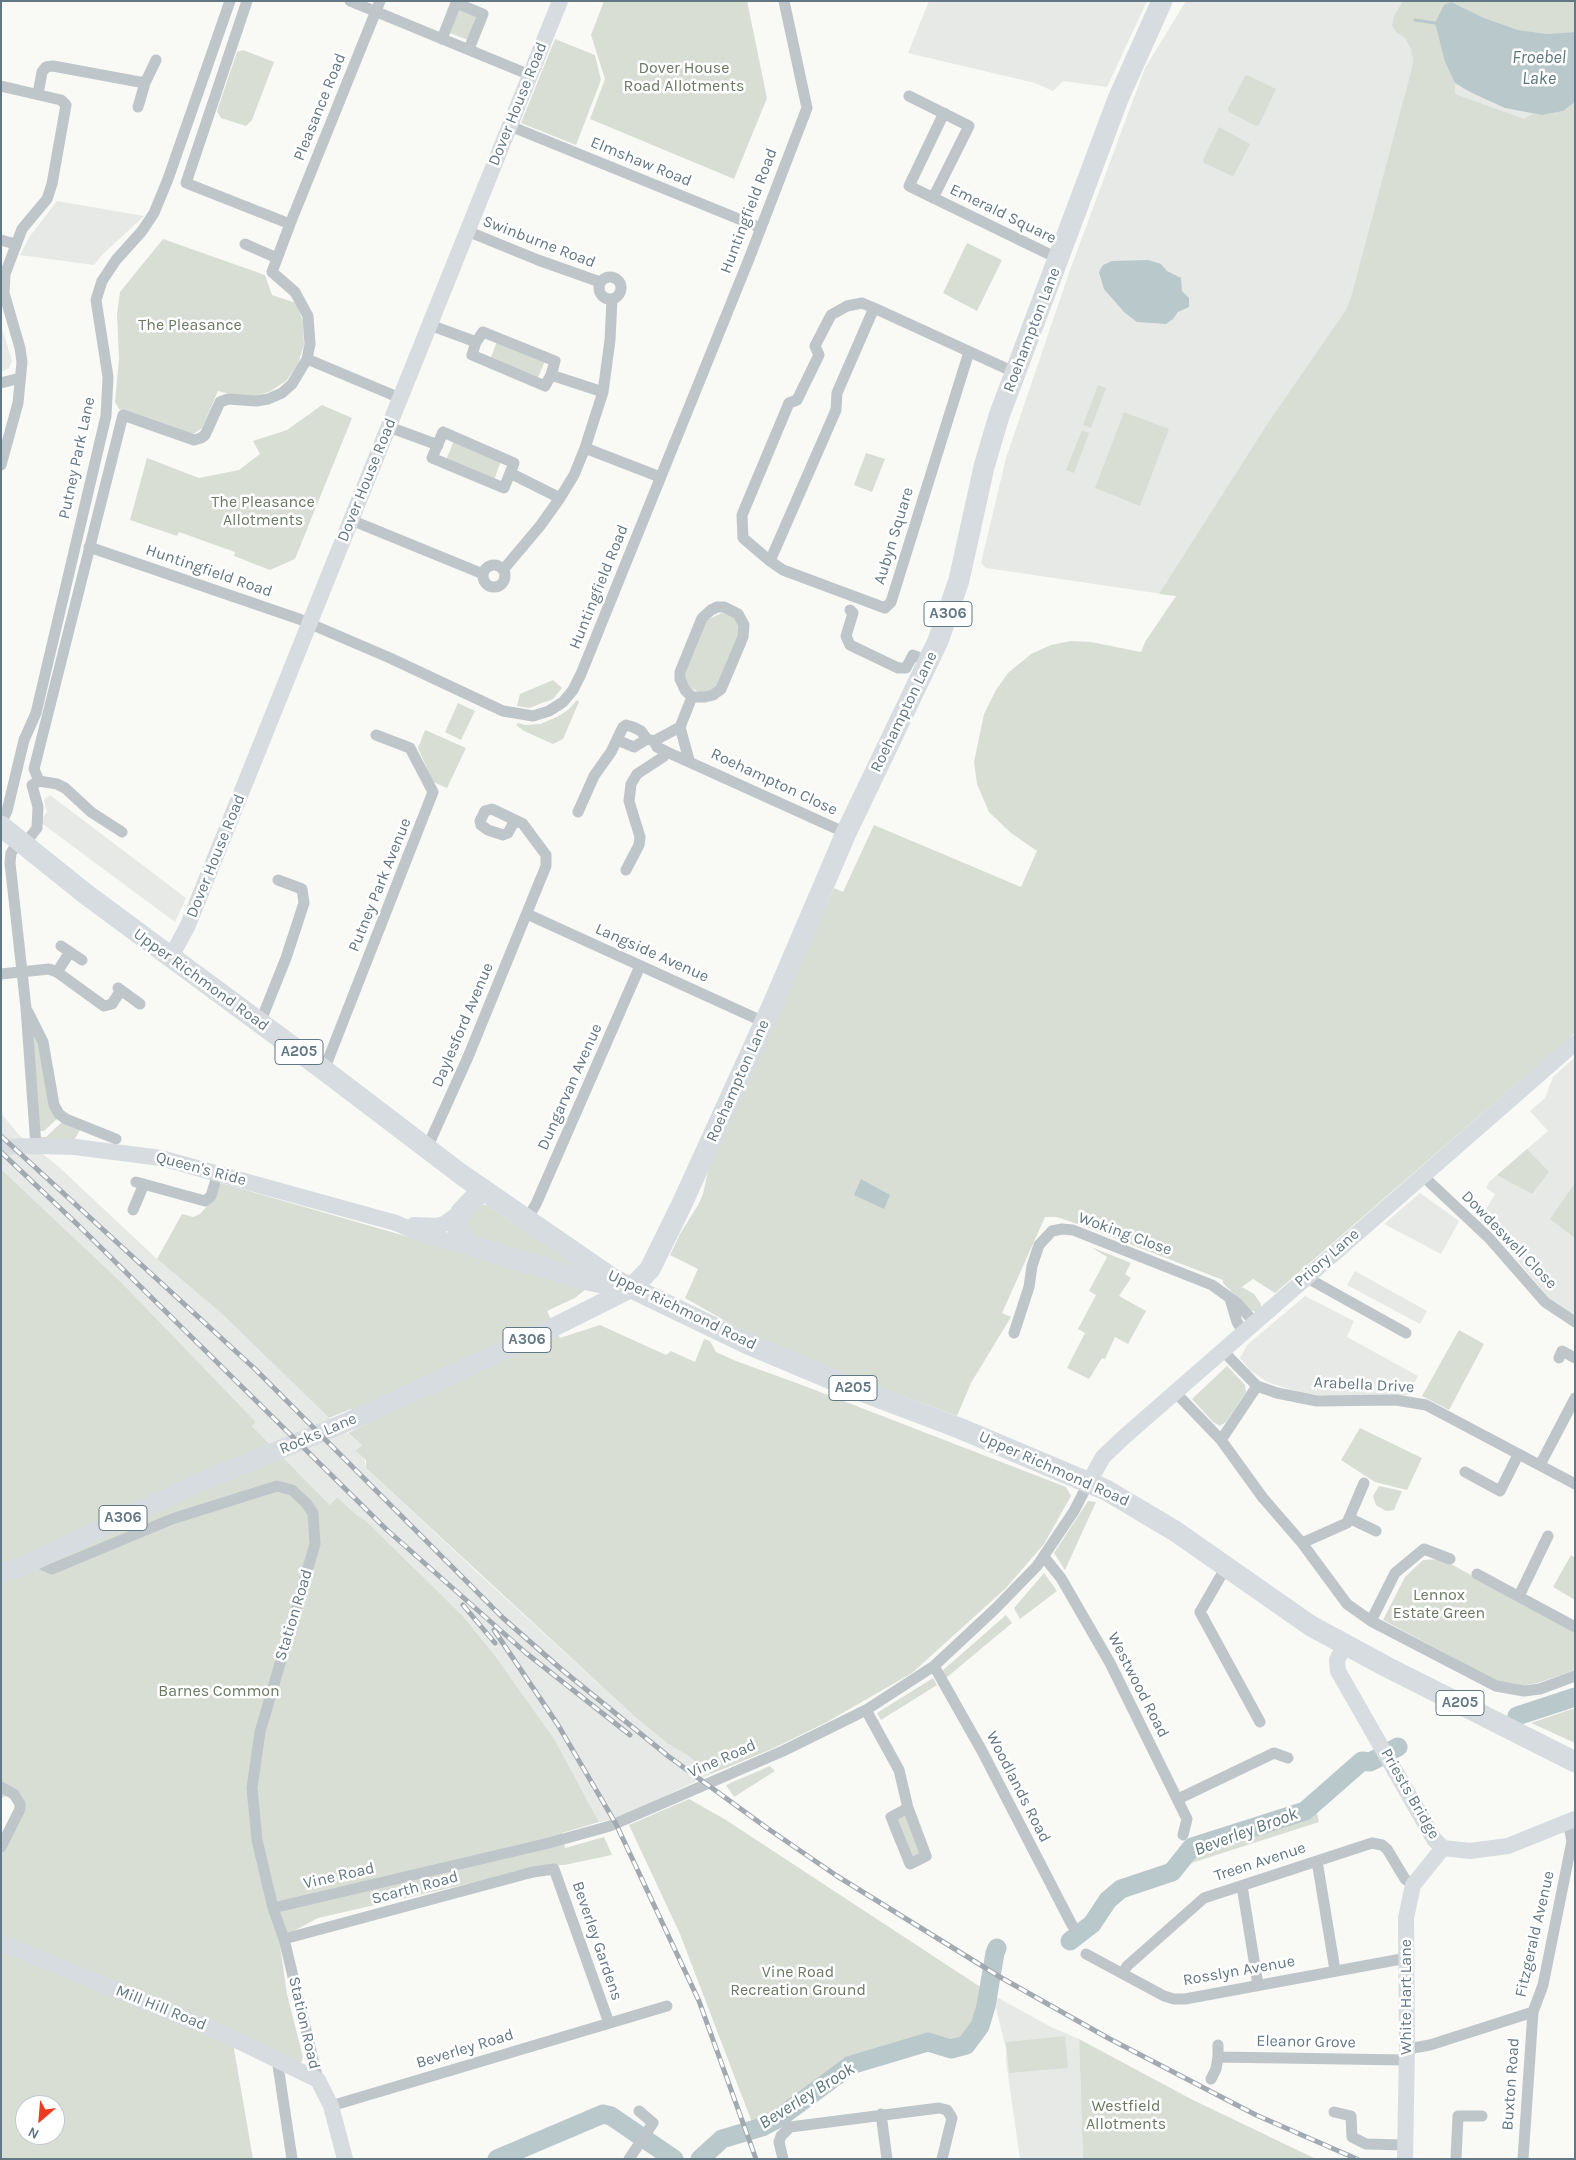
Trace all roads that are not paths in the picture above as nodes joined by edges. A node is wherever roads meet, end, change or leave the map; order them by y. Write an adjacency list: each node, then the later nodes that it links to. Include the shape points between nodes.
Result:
1 (230, 1): 66 (street, Putney Park Lane, via 154,213 102,281 96,300 108,377 106,416 36,713 24,740)
2 (247, 1): 20 (street, via 186,183)
3 (350, 1): 7 (street)
4 (560, 1): 11 (street, Dover House Road)
5 (784, 1): 21 (street, Huntingfield Road, via 807,108)
6 (1162, 1): 27 (highway, Roehampton Lane / A306, via 1118,99)
7 (378, 6): 8 (street); 20 (street, Pleasance Road)
8 (442, 39): 9 (street); 9 (street, via 456,3 483,14)
9 (469, 49): 11 (street)
10 (156, 60): 12 (street)
11 (530, 75): 18 (street, Dover House Road)
12 (145, 83): 14 (street, via 54,66 46,67 42,72); 16 (street)
13 (1, 86): 14 (street)
14 (38, 94): 24 (street, via 65,102 66,111 47,199 22,229)
15 (909, 96): 17 (street, Emerald Square)
16 (138, 107)
17 (944, 113): 19 (street, Emerald Square, via 909,186); 19 (street, Emerald Square, via 969,126)
18 (510, 126): 21 (street, Elmshaw Road); 22 (street, Dover House Road)
19 (933, 198): 27 (street, Emerald Square)
20 (290, 224): 26 (street)
21 (761, 228): 46 (street, Huntingfield Road)
22 (467, 232): 28 (street, Swinburne Road); 31 (street, Dover House Road)
23 (1, 240): 24 (street)
24 (15, 244): 37 (street, via 4,293 20,348)
25 (244, 244): 26 (street)
26 (277, 258): 34 (street, via 272,272 295,292 308,316 310,344)
27 (1058, 259): 35 (highway, Roehampton Lane / A306)
28 (600, 282): 29 (street, Swinburne Road, via 602,295); 29 (street, Swinburne Road, via 610,277 619,282 620,292)
29 (612, 299): 39 (street, Swinburne Road)
30 (874, 308): 33 (street, Aubyn Square); 50 (street, via 837,394 836,410); 50 (street, Aubyn Square, via 862,303 847,306 831,315 815,346 819,355 797,400 788,403 742,514 743,538)
31 (430, 325): 32 (street); 40 (street, Dover House Road)
32 (476, 342): 36 (street, via 483,332 555,361); 36 (street, via 472,355 546,386)
33 (969, 352): 35 (street, Aubyn Square); 50 (street, Aubyn Square, via 891,602 885,608 783,570)
34 (307, 359): 40 (street); 49 (street, via 292,384 282,393 256,401 228,399 220,402 201,438 194,440 123,415)
35 (1016, 373): 55 (highway, Roehampton Lane / A306, via 984,467 953,601)
36 (552, 375): 39 (street)
37 (20, 378): 38 (street); 44 (street, via 18,403)
38 (1, 383)
39 (603, 392): 43 (street, Swinburne Road)
40 (400, 398): 41 (street, Dover House Road)
41 (389, 426): 42 (street); 48 (street, Dover House Road)
42 (438, 445): 45 (street, via 443,432 514,462); 45 (street, via 432,458 504,488)
43 (586, 448): 46 (street); 47 (street, Swinburne Road)
44 (1, 465)
45 (510, 473): 47 (street)
46 (660, 477): 54 (street, Huntingfield Road, via 581,674 563,702 549,711 533,716 503,711)
47 (560, 498): 51 (street, Swinburne Road)
48 (351, 520): 52 (street); 54 (street, Dover House Road)
49 (89, 547): 54 (street, Huntingfield Road); 63 (street, via 34,768)
50 (770, 561)
51 (503, 570): 52 (street, via 497,565 490,565); 52 (street, via 504,580 496,587 486,583)
52 (483, 574)
53 (850, 610): 55 (street, via 853,613 846,636 850,645 898,668 906,668 913,655)
54 (310, 623): 73 (street, Dover House Road, via 188,925)
55 (929, 662): 68 (highway, Roehampton Lane / A306)
56 (692, 697): 56 (street, via 685,690 680,672 702,618 718,607 731,609 741,619 745,630 725,682 713,695); 57 (street)
57 (680, 727): 60 (street); 62 (street, Roehampton Close)
58 (376, 735): 84 (street, Putney Park Avenue, via 410,748 433,792)
59 (616, 740): 60 (street, via 634,747); 60 (street, Roehampton Close, via 626,725); 64 (street, via 594,776)
60 (651, 740): 61 (street, Roehampton Close)
61 (667, 752): 62 (street, Roehampton Close); 70 (street, via 637,774 632,784 629,801 640,836 639,845)
62 (689, 760): 68 (street, Roehampton Close)
63 (39, 780): 67 (street, via 65,788 91,812); 69 (street, via 32,785 38,808 37,828)
64 (578, 812)
65 (515, 820): 72 (street, Daylesford Avenue, via 523,824 548,861)
66 (1, 825): 69 (highway, Upper Richmond Road / A205)
67 (122, 832)
68 (846, 832): 81 (highway, Roehampton Lane / A306)
69 (21, 843): 73 (highway, Upper Richmond Road / A205); 76 (street, via 12,853 10,863)
70 (626, 870)
71 (278, 880): 82 (street, via 302,889 304,903)
72 (527, 914): 75 (street, Langside Avenue); 88 (street, Daylesford Avenue)
73 (171, 957): 82 (highway, Upper Richmond Road / A205)
74 (82, 960): 77 (street, via 66,949)
75 (640, 966): 81 (street, Langside Avenue); 94 (street, Dungarvan Avenue)
76 (22, 972): 77 (street, via 49,969); 78 (street); 80 (street)
77 (57, 972): 79 (street, via 104,1006 112,1004 120,989)
78 (1, 974)
79 (140, 1004)
80 (26, 1008): 85 (street, via 43,1042 54,1105 59,1114); 86 (street)
81 (764, 1022): 98 (highway, Roehampton Lane / A306, via 654,1262 647,1275)
82 (260, 1023): 84 (highway, Upper Richmond Road / A205)
83 (1575, 1043): 90 (street, Priory Lane)
84 (324, 1070): 88 (highway, Upper Richmond Road / A205)
85 (116, 1139)
86 (36, 1146): 87 (street, Queen's Ride); 89 (street, Queen's Ride, via 128,1152)
87 (1, 1147)
88 (427, 1148): 91 (highway, Upper Richmond Road / A205)
89 (218, 1173): 92 (street, via 211,1196 205,1201 140,1183); 95 (street, Queen's Ride)
90 (1423, 1176): 97 (street, Priory Lane); 99 (street, Dowdeswell Close, via 1489,1238 1545,1302)
91 (483, 1189): 93 (highway, Queen's Ride); 94 (highway, Upper Richmond Road / A205)
92 (133, 1210)
93 (461, 1212): 95 (street, Queen's Ride, via 444,1224 433,1227); 96 (highway, via 456,1221 457,1230)
94 (527, 1219): 98 (highway, Upper Richmond Road / A205)
95 (396, 1223): 96 (street, Queen's Ride, via 422,1234)
96 (471, 1246): 98 (highway, Queen's Ride / A205, via 597,1282)
97 (1307, 1275): 100 (street, Priory Lane); 102 (street)
98 (632, 1288): 113 (highway, Upper Richmond Road / A205, via 776,1356); 122 (main road, Rocks Lane / A306, via 352,1420 149,1505)
99 (1575, 1322)
100 (1250, 1327): 101 (street, Woking Close, via 1236,1322 1230,1299 1202,1281 1072,1230 1056,1230 1043,1239 1036,1251 1029,1287); 103 (street, Priory Lane)
101 (1014, 1333)
102 (1406, 1333)
103 (1223, 1351): 106 (street, Arabella Drive); 107 (street, Priory Lane)
104 (1560, 1358): 105 (street, via 1562,1351)
105 (1575, 1358)
106 (1257, 1386): 109 (street); 110 (street, Arabella Drive, via 1317,1401 1396,1400 1426,1405)
107 (1175, 1392): 109 (street); 113 (street, Priory Lane, via 1108,1451)
108 (1575, 1398): 111 (street)
109 (1222, 1440): 119 (street, via 1263,1498)
110 (1518, 1455): 111 (street, Arabella Drive); 112 (street, via 1500,1491)
111 (1540, 1465): 115 (street, Arabella Drive)
112 (1465, 1472)
113 (1090, 1482): 120 (street, Vine Road); 123 (highway, Upper Richmond Road / A205, via 1140,1508)
114 (1364, 1483): 116 (street)
115 (1575, 1484)
116 (1349, 1518): 117 (street); 119 (street, via 1347,1523)
117 (1376, 1531)
118 (1548, 1536): 126 (street)
119 (1302, 1543): 127 (street, via 1347,1604)
120 (1044, 1557): 130 (street, Vine Road, via 995,1610); 137 (street, Westwood Road, via 1061,1578 1110,1663)
121 (1450, 1558): 127 (street, via 1424,1549 1395,1573)
122 (34, 1561): 124 (main road, Rocks Lane / A306); 147 (street, Station Road, via 52,1569 172,1519 277,1486 292,1490 313,1513 315,1544 260,1732 252,1788 257,1840)
123 (1226, 1567): 129 (highway, Upper Richmond Road / A205, via 1289,1612); 133 (street, via 1200,1612)
124 (1, 1574)
125 (1477, 1574): 126 (street)
126 (1518, 1596): 128 (street)
127 (1371, 1621): 131 (street, via 1506,1689 1540,1689)
128 (1575, 1627)
129 (1345, 1645): 135 (highway, A205); 142 (street, Priests Bridge, via 1337,1660 1338,1671 1434,1839)
130 (934, 1666): 132 (street, Vine Road); 148 (street, Woodlands Road)
131 (1575, 1676)
132 (866, 1710): 138 (street, via 899,1770); 147 (street, Vine Road, via 783,1751 610,1826)
133 (1260, 1722)
134 (1288, 1758): 137 (street, via 1274,1753)
135 (1575, 1762)
136 (1, 1787): 141 (street, via 14,1794 20,1809)
137 (1178, 1799): 140 (street, Westwood Road, via 1187,1819)
138 (908, 1808)
139 (1571, 1821): 142 (street, Priests Bridge, via 1508,1846 1470,1851); 157 (street, Fitzgerald Avenue, via 1572,1841 1543,1985)
140 (1183, 1835)
141 (1, 1847)
142 (1443, 1848): 145 (street, White Hart Lane)
143 (1317, 1861): 145 (street, Treen Avenue, via 1377,1843 1386,1849 1405,1880); 146 (street, Treen Avenue); 153 (street)
144 (554, 1869): 149 (street, Scarth Road); 158 (street, Beverley Gardens)
145 (1413, 1885): 152 (street, White Hart Lane, via 1406,1918)
146 (1242, 1886): 154 (street, Treen Avenue, via 1213,1894 1194,1904 1126,1966); 155 (street)
147 (273, 1908): 149 (street, Station Road)
148 (1072, 1925)
149 (284, 1939): 164 (street, Station Road)
150 (1, 1943): 162 (street, Mill Hill Road, via 224,2034)
151 (1086, 1954): 154 (street, Rosslyn Avenue)
152 (1407, 1958): 153 (street, Rosslyn Avenue); 160 (street, White Hart Lane)
153 (1335, 1970): 155 (street, Rosslyn Avenue)
154 (1123, 1973): 155 (street, Rosslyn Avenue, via 1174,1999)
155 (1258, 1985)
156 (668, 2006): 158 (street, Beverley Road)
157 (1533, 2012): 160 (street, Fitzgerald Avenue); 178 (street, Buxton Road)
158 (608, 2023): 165 (street, Beverley Road)
159 (1218, 2045): 161 (street)
160 (1407, 2054): 161 (street, Eleanor Grove); 170 (street, White Hart Lane)
161 (1218, 2057): 163 (street)
162 (277, 2059): 164 (street, Mill Hill Road); 171 (street)
163 (1211, 2079)
164 (318, 2080): 165 (street, Station Road)
165 (331, 2106): 172 (street, Station Road)
166 (639, 2111): 173 (street, via 650,2131)
167 (1334, 2112): 170 (street, via 1351,2116 1352,2137 1366,2144)
168 (882, 2114): 174 (street, via 790,2128 779,2142); 175 (street); 176 (street, via 947,2110 952,2118)
169 (1482, 2116): 177 (street, via 1458,2116)
170 (1405, 2152)
171 (292, 2159)
172 (345, 2159)
173 (629, 2159)
174 (783, 2159)
175 (887, 2159)
176 (942, 2159)
177 (1456, 2159)
178 (1522, 2159)

